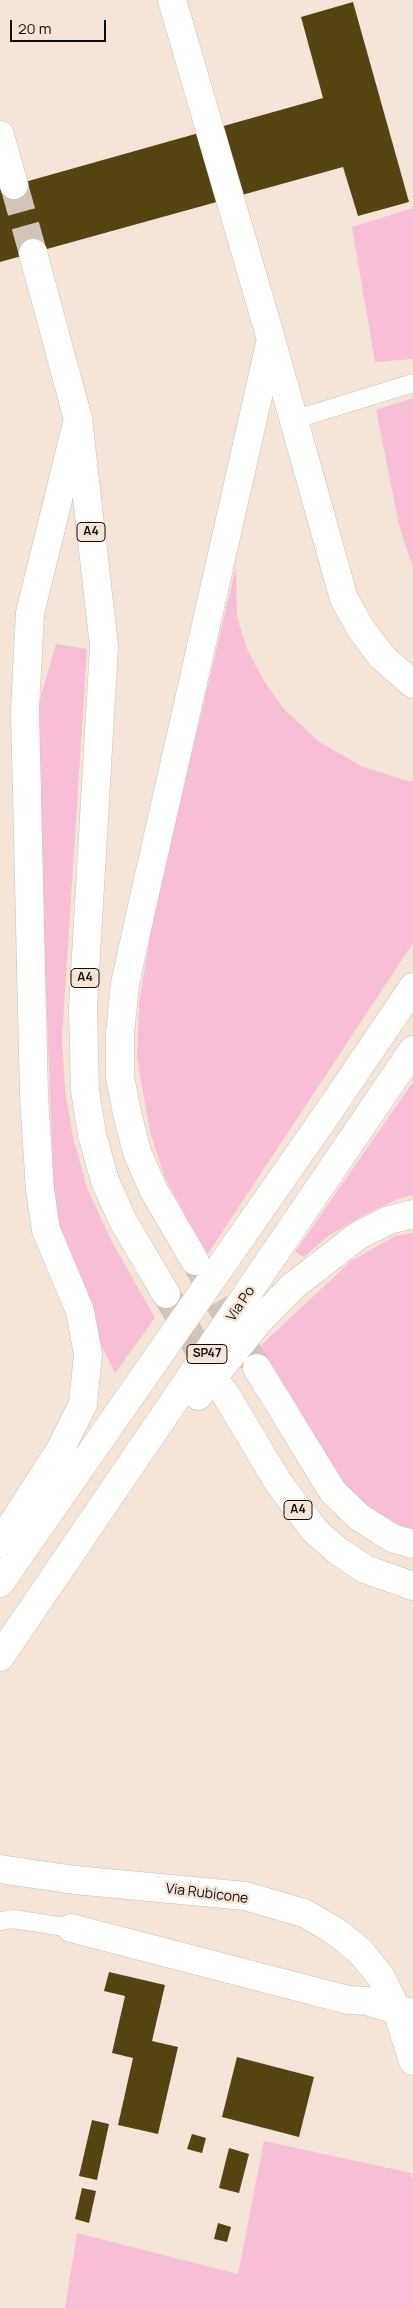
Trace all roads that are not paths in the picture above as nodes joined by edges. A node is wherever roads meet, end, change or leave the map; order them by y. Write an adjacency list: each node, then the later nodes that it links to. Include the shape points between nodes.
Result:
1 (172, 0): 5 (main road)
2 (0, 135): 3 (main road)
3 (14, 185)
4 (33, 253): 7 (main road, A4)
5 (271, 339): 8 (main road); 13 (main road, via 138,924 125,984 120,1034 120,1077 137,1152 152,1189)
6 (413, 383): 8 (lane)
7 (78, 419): 14 (main road, A4, via 104,646 83,1007 85,1090 92,1135 105,1181 123,1221); 18 (main road, via 30,614 25,709 34,1097 40,1190 46,1230 80,1311 88,1354 83,1404 60,1450)
8 (293, 420): 9 (main road, via 344,599 382,657)
9 (413, 684)
10 (413, 987): 20 (main road, SP47)
11 (413, 1050): 17 (main road, Via Po / SP47)
12 (413, 1214): 17 (main road, via 389,1220 359,1235 293,1286 259,1320 167,1431)
13 (195, 1261)
14 (166, 1294)
15 (257, 1368): 19 (main road, via 333,1492 359,1518 392,1538)
16 (223, 1390): 21 (main road, A4, via 278,1482 315,1531 365,1568)
17 (141, 1451): 22 (main road, Via Po / SP47)
18 (0, 1543)
19 (413, 1544)
20 (0, 1582)
21 (413, 1586)
22 (0, 1657)
23 (0, 1869): 26 (main road, Via Rubicone, via 75,1880 245,1896 304,1913 335,1931 360,1951)
24 (0, 1921): 25 (lane, via 13,1919)
25 (71, 1928): 26 (main road, via 348,2000 367,2001)
26 (405, 2011): 27 (main road, Via Rubicone)
27 (413, 2061)

